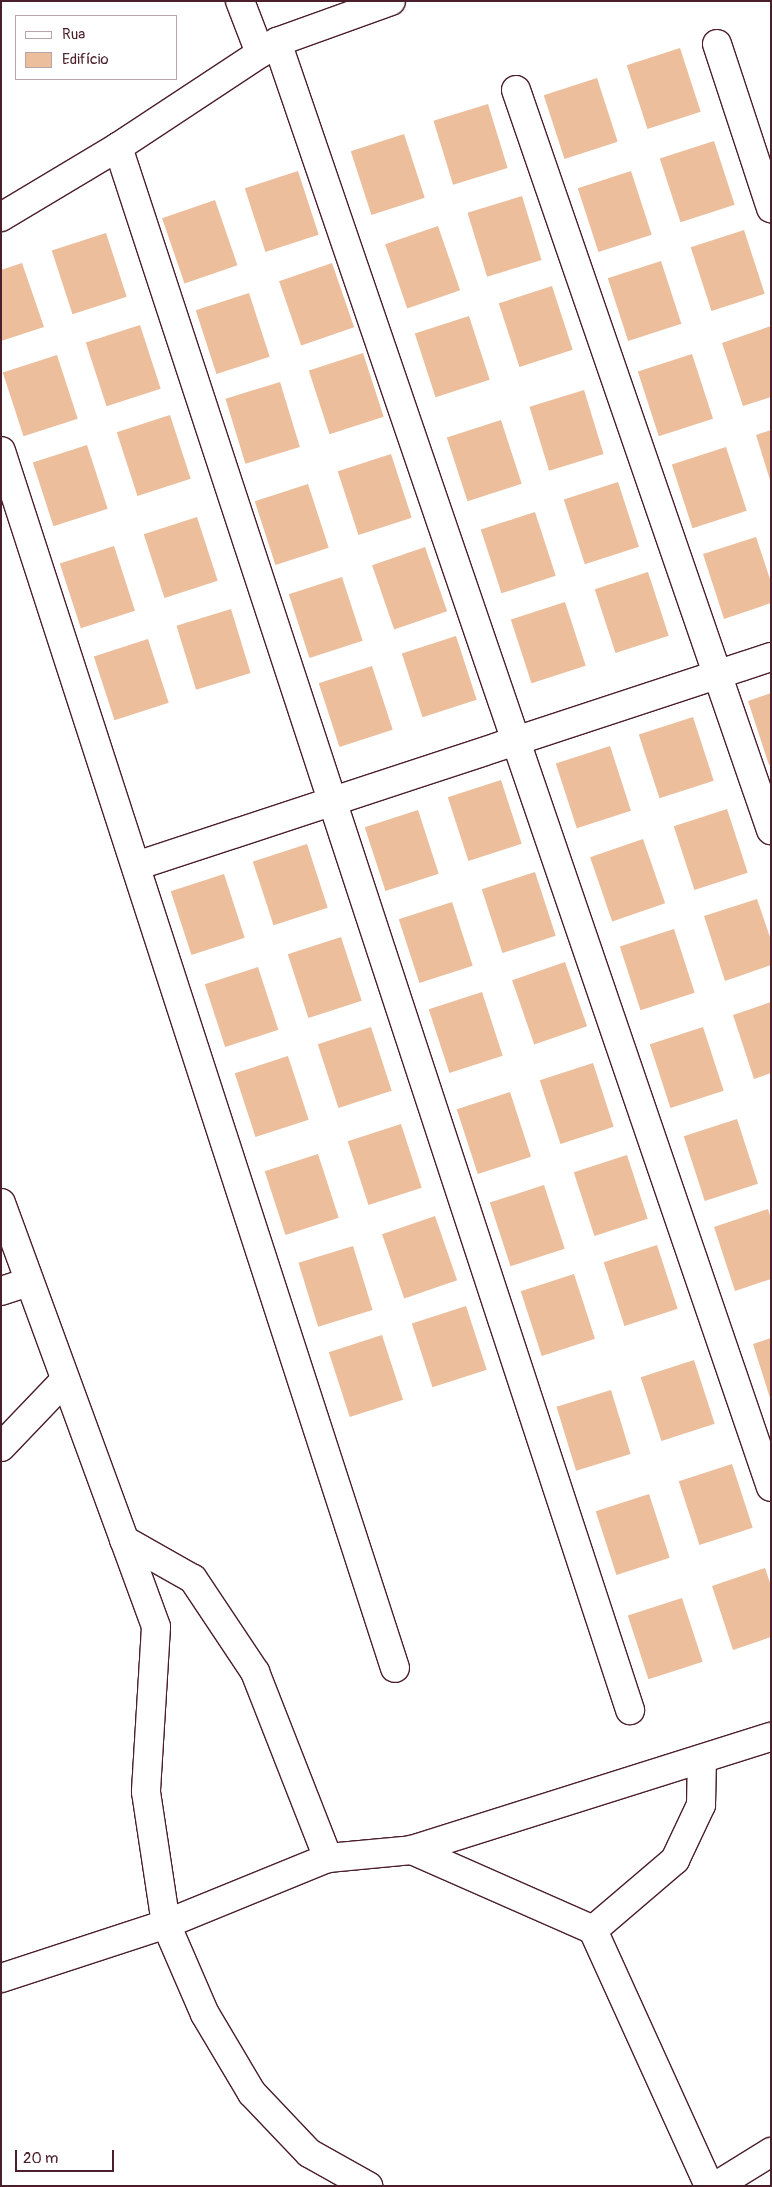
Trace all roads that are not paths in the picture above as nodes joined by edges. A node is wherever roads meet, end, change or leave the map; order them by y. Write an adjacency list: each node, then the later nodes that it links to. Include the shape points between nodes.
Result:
1 (240, 1): 4 (street)
2 (391, 1): 4 (street)
3 (717, 44): 7 (street)
4 (269, 48): 6 (street); 12 (street)
5 (516, 90): 11 (street)
6 (118, 147): 8 (street); 13 (street)
7 (771, 208)
8 (1, 217)
9 (1, 451): 15 (street)
10 (771, 657): 11 (street)
11 (717, 674): 12 (street); 14 (street)
12 (516, 740): 13 (street); 21 (street)
13 (332, 801): 15 (street); 24 (street)
14 (771, 830)
15 (136, 866): 23 (street)
16 (1, 1203): 17 (street)
17 (29, 1282): 18 (street); 19 (street)
18 (1, 1291)
19 (64, 1380): 20 (street); 22 (street)
20 (1, 1447)
21 (771, 1487)
22 (124, 1540): 28 (street, via 192,1579 255,1672); 29 (street, via 156,1627 146,1792)
23 (395, 1668)
24 (630, 1710)
25 (771, 1737): 26 (street)
26 (702, 1759): 27 (street); 30 (street, via 701,1805 676,1860)
27 (412, 1850): 28 (street); 30 (street)
28 (328, 1858): 29 (street)
29 (166, 1924): 31 (street); 33 (street, via 205,2014 252,2093 308,2153)
30 (593, 1930): 34 (street)
31 (1, 1978)
32 (771, 2152): 35 (street)
33 (368, 2186)
34 (709, 2186)
35 (716, 2186)

